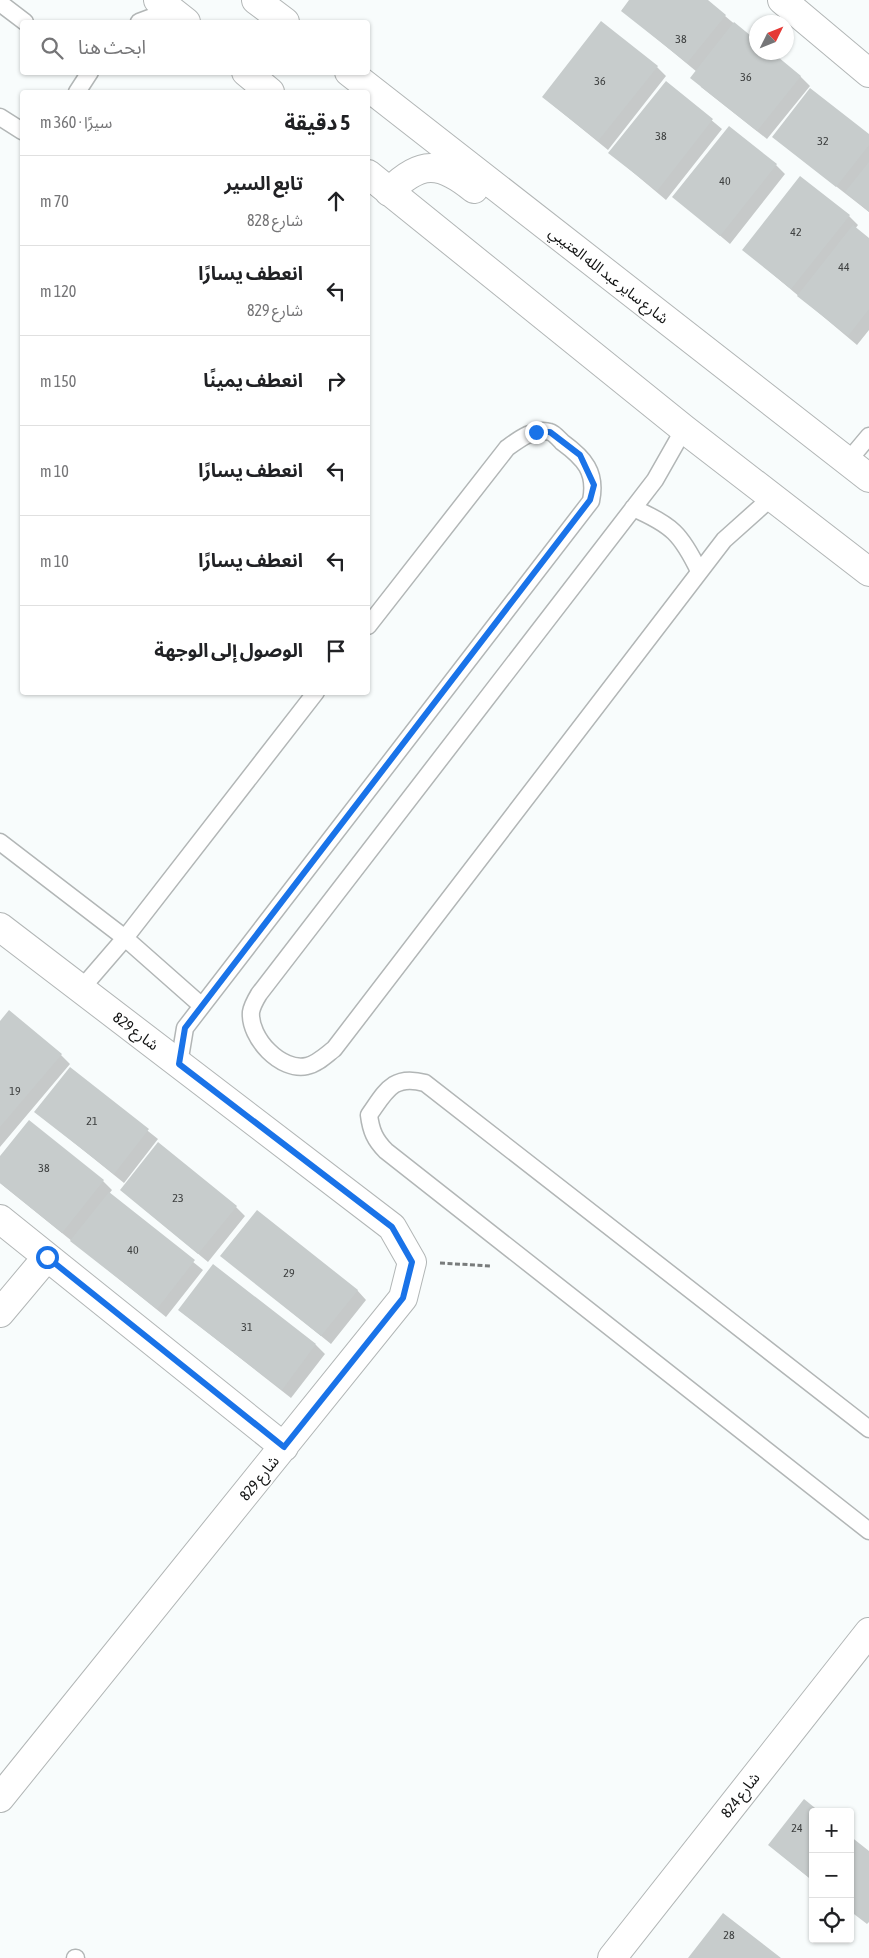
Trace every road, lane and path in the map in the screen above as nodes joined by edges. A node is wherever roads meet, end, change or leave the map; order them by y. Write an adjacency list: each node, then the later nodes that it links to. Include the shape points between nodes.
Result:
1 (256, 0): 7 (street)
2 (782, 0): 8 (street)
3 (0, 3): 5 (lane)
4 (171, 11): 6 (lane)
5 (22, 20)
6 (145, 20)
7 (282, 20)
8 (869, 73)
9 (88, 75): 12 (lane)
10 (250, 75): 13 (street)
11 (353, 75): 18 (street, شارع ساير عبد الله العتيبي)
12 (78, 90)
13 (268, 90)
14 (0, 117): 15 (lane)
15 (20, 130)
16 (370, 176): 17 (street)
17 (389, 192): 18 (street, via 413,171 429,167 445,170 459,177 540,244 572,262); 19 (street)
18 (607, 273): 21 (street, شارع ساير عبد الله العتيبي)
19 (684, 429): 23 (street); 24 (lane, via 655,480)
20 (869, 436): 21 (lane)
21 (848, 461): 22 (street, شارع ساير عبد الله العتيبي)
22 (869, 478)
23 (772, 497): 25 (lane, via 724,540); 26 (street)
24 (633, 508): 25 (lane, via 670,527 686,544); 25 (lane, via 258,994 251,1012 254,1030 267,1050 291,1066 307,1066 334,1049)
25 (699, 571)
26 (869, 572)
27 (370, 623): 33 (lane, via 507,448 536,432 550,432 580,455 594,485 590,500)
28 (314, 695): 31 (lane)
29 (0, 842): 31 (lane)
30 (0, 927): 32 (street, شارع 829)
31 (125, 938): 32 (lane); 33 (lane)
32 (81, 989): 34 (street, شارع 829)
33 (202, 1006): 34 (lane, via 185,1028)
34 (179, 1064): 37 (street, شارع 829, via 392,1227)
35 (0, 1219): 36 (street)
36 (47, 1257): 39 (street); 41 (street)
37 (412, 1262): 38 (path); 41 (street, شارع 829, via 403,1298)
38 (536, 1269): 40 (lane, via 376,1140 369,1115 387,1090 399,1080 411,1079 425,1084); 42 (lane)
39 (0, 1313)
40 (869, 1429)
41 (284, 1447): 44 (street, شارع 829)
42 (865, 1523)
43 (869, 1632): 45 (street, شارع 824)
44 (0, 1798)
45 (612, 1958)

